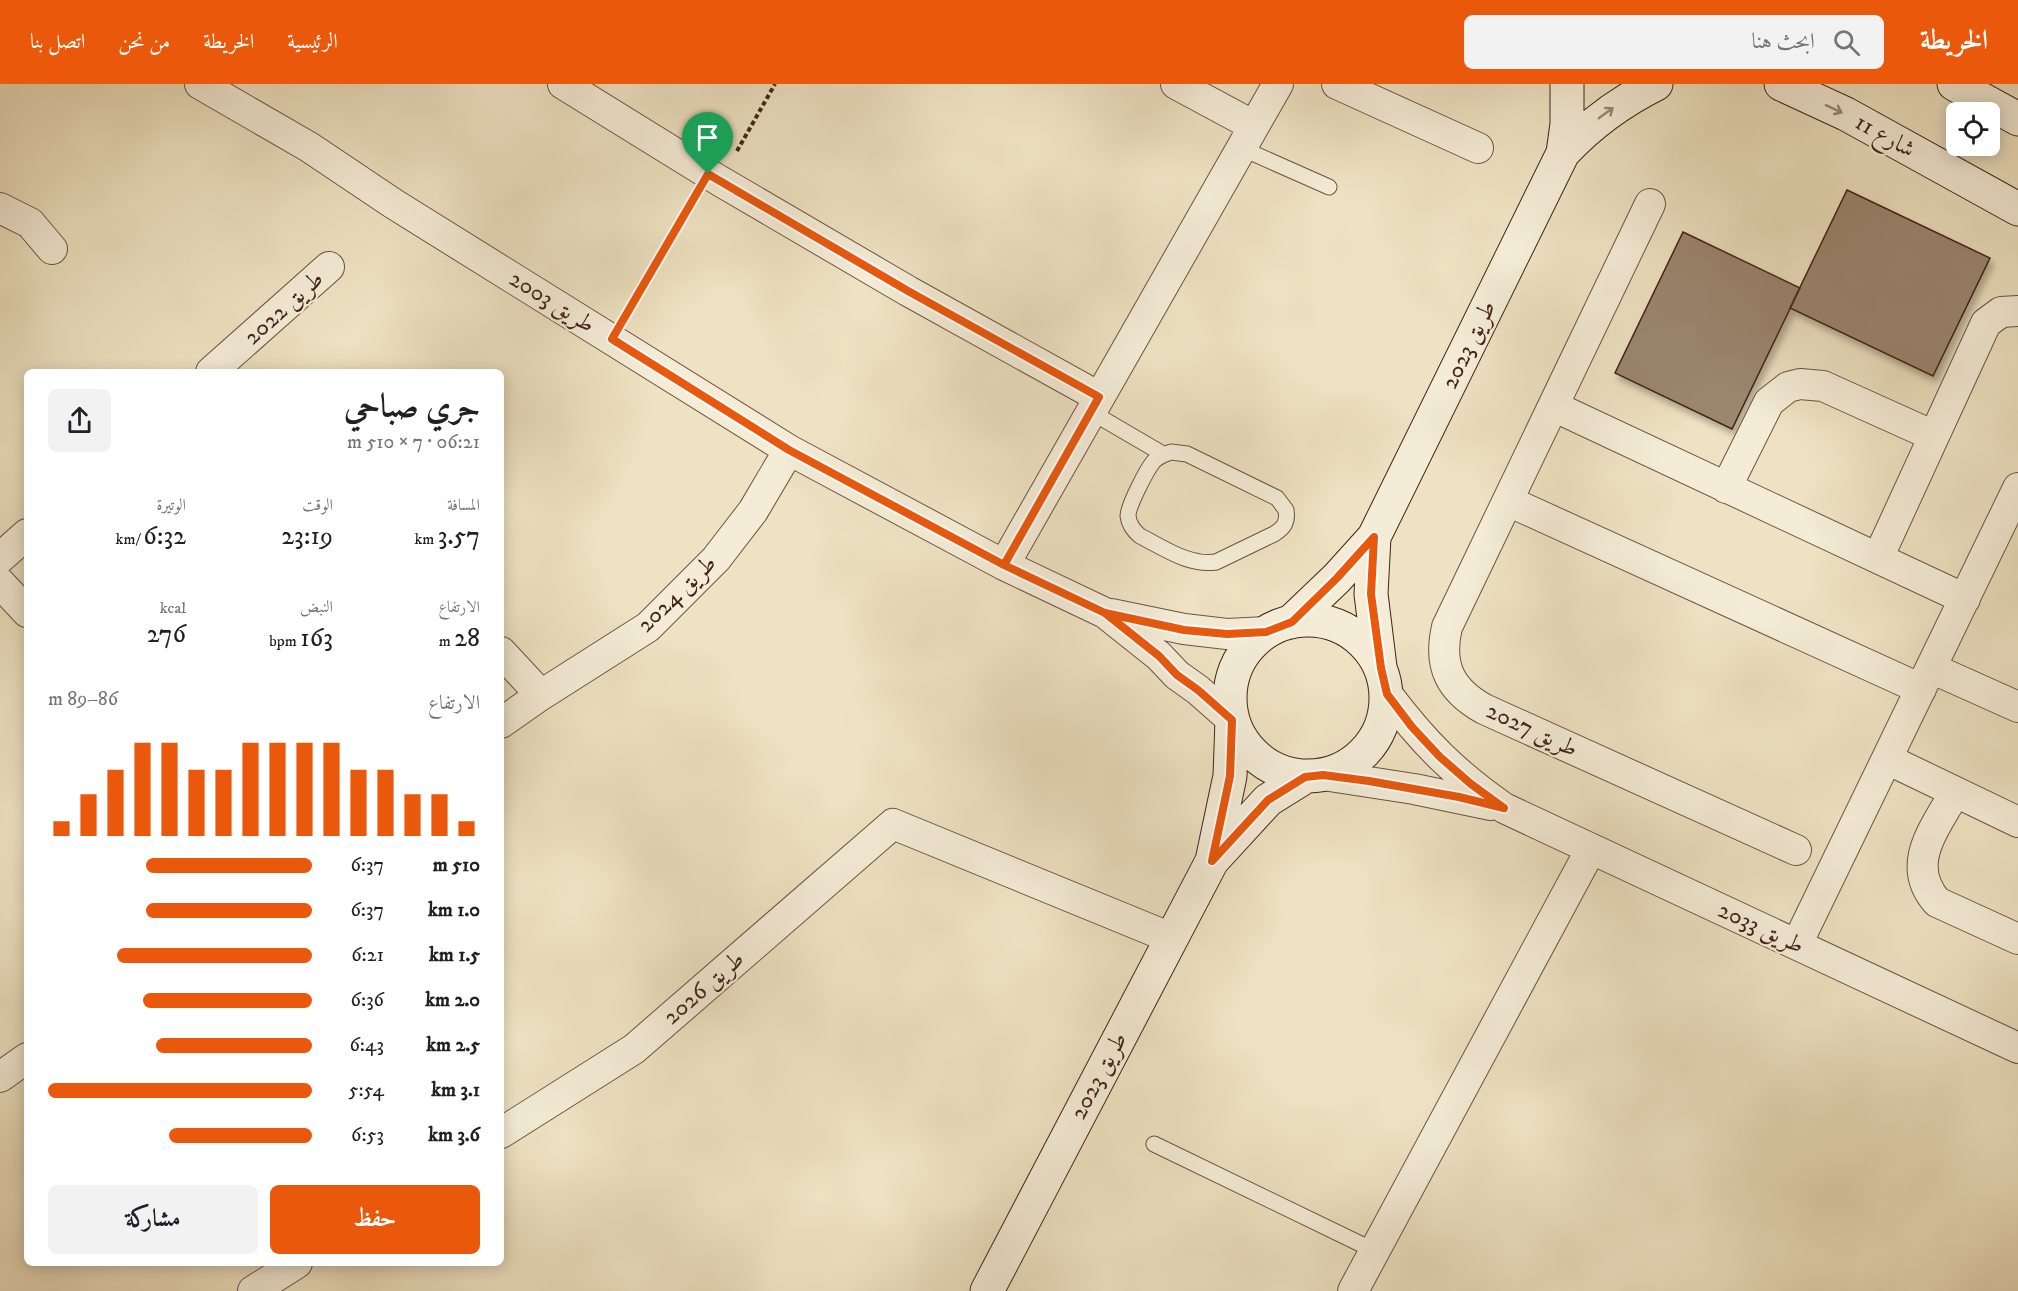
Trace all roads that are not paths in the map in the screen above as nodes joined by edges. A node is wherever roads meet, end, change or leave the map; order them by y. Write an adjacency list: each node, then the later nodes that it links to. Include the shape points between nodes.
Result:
1 (200, 84): 10 (street, طريق 2003)
2 (563, 84): 23 (street)
3 (1176, 84): 12 (street)
4 (1337, 84): 13 (street)
5 (1567, 84): 14 (street, طريق 2023)
6 (1656, 84): 14 (street, طريق 2023, one-way to 6, via 1606,112)
7 (1781, 84): 18 (street, شارع 11, one-way to 18, via 1846,114)
8 (1954, 84): 11 (street)
9 (1277, 85): 12 (street)
10 (237, 93): 26 (street, طريق 2003, via 394,204)
11 (2018, 119)
12 (1248, 137): 15 (lane); 23 (street)
13 (1478, 148)
14 (1563, 153): 33 (street, طريق 2023)
15 (1329, 187)
16 (1650, 204): 24 (street, طريق 2027)
17 (0, 208): 19 (street, via 30,223)
18 (2018, 209)
19 (51, 249)
20 (329, 267): 22 (street, طريق 2022)
21 (2018, 311): 25 (street, via 2001,312 1986,323)
22 (224, 368)
23 (1095, 405): 27 (lane); 36 (street)
24 (1553, 406): 28 (street); 30 (street, طريق 2027)
25 (1934, 436): 28 (street, via 1823,386 1800,384 1788,387 1769,402); 35 (street)
26 (789, 450): 36 (street, طريق 2003); 45 (street, طريق 2024, via 753,511 716,559 648,627)
27 (1163, 454): 27 (lane, via 1153,462 1128,514 1133,530 1140,536 1188,560 1206,563 1274,534 1285,524 1286,510 1277,498 1187,454)
28 (1726, 488): 35 (street)
29 (2018, 488): 31 (street)
30 (1508, 501): 43 (street); 55 (street, طريق 2027, via 1447,627 1444,660 1457,690 1484,709)
31 (2011, 521): 38 (street)
32 (24, 537): 34 (street)
33 (1374, 537): 41 (street, طريق 2023, via 1337,578); 44 (street, طريق 2023, via 1371,594)
34 (0, 558)
35 (1878, 558): 38 (street)
36 (1004, 565): 40 (street, طريق 2003)
37 (0, 583): 39 (street)
38 (1965, 599): 43 (street)
39 (24, 609)
40 (1105, 613): 41 (street, via 1184,630 1227,634); 47 (street)
41 (1279, 627): 44 (street, via 1319,620 1345,629 1366,645); 47 (street, via 1250,646 1238,663 1231,683)
42 (504, 655): 45 (street)
43 (1926, 679): 46 (street); 49 (street)
44 (1384, 681): 50 (street, via 1383,721 1371,745 1351,764); 52 (street, طريق 2033, via 1412,727 1440,757)
45 (542, 695): 48 (street, طريق 2024)
46 (2018, 707)
47 (1232, 720): 50 (street, via 1243,742 1260,760 1281,772); 56 (street, طريق 2023, via 1230,776)
48 (504, 721)
49 (1887, 759): 51 (street); 59 (street)
50 (1314, 776): 52 (street, طريق 2033, via 1414,789); 56 (street, طريق 2023, via 1268,800)
51 (1955, 792): 53 (street); 58 (street, via 1922,857 1923,881 1937,902)
52 (1504, 808): 54 (street, طريق 2033)
53 (2018, 822)
54 (1591, 849): 59 (street, طريق 2033); 63 (street)
55 (1796, 850)
56 (1212, 861): 57 (street, طريق 2023)
57 (1171, 938): 61 (street, طريق 2026, via 893,824 634,1049); 66 (street, طريق 2023)
58 (2018, 939)
59 (1797, 944): 60 (street, طريق 2033)
60 (2018, 1048)
61 (504, 1131)
62 (1154, 1144): 63 (lane)
63 (1375, 1251): 67 (street)
64 (292, 1266): 65 (street)
65 (253, 1291)
66 (987, 1291)
67 (1353, 1291)

